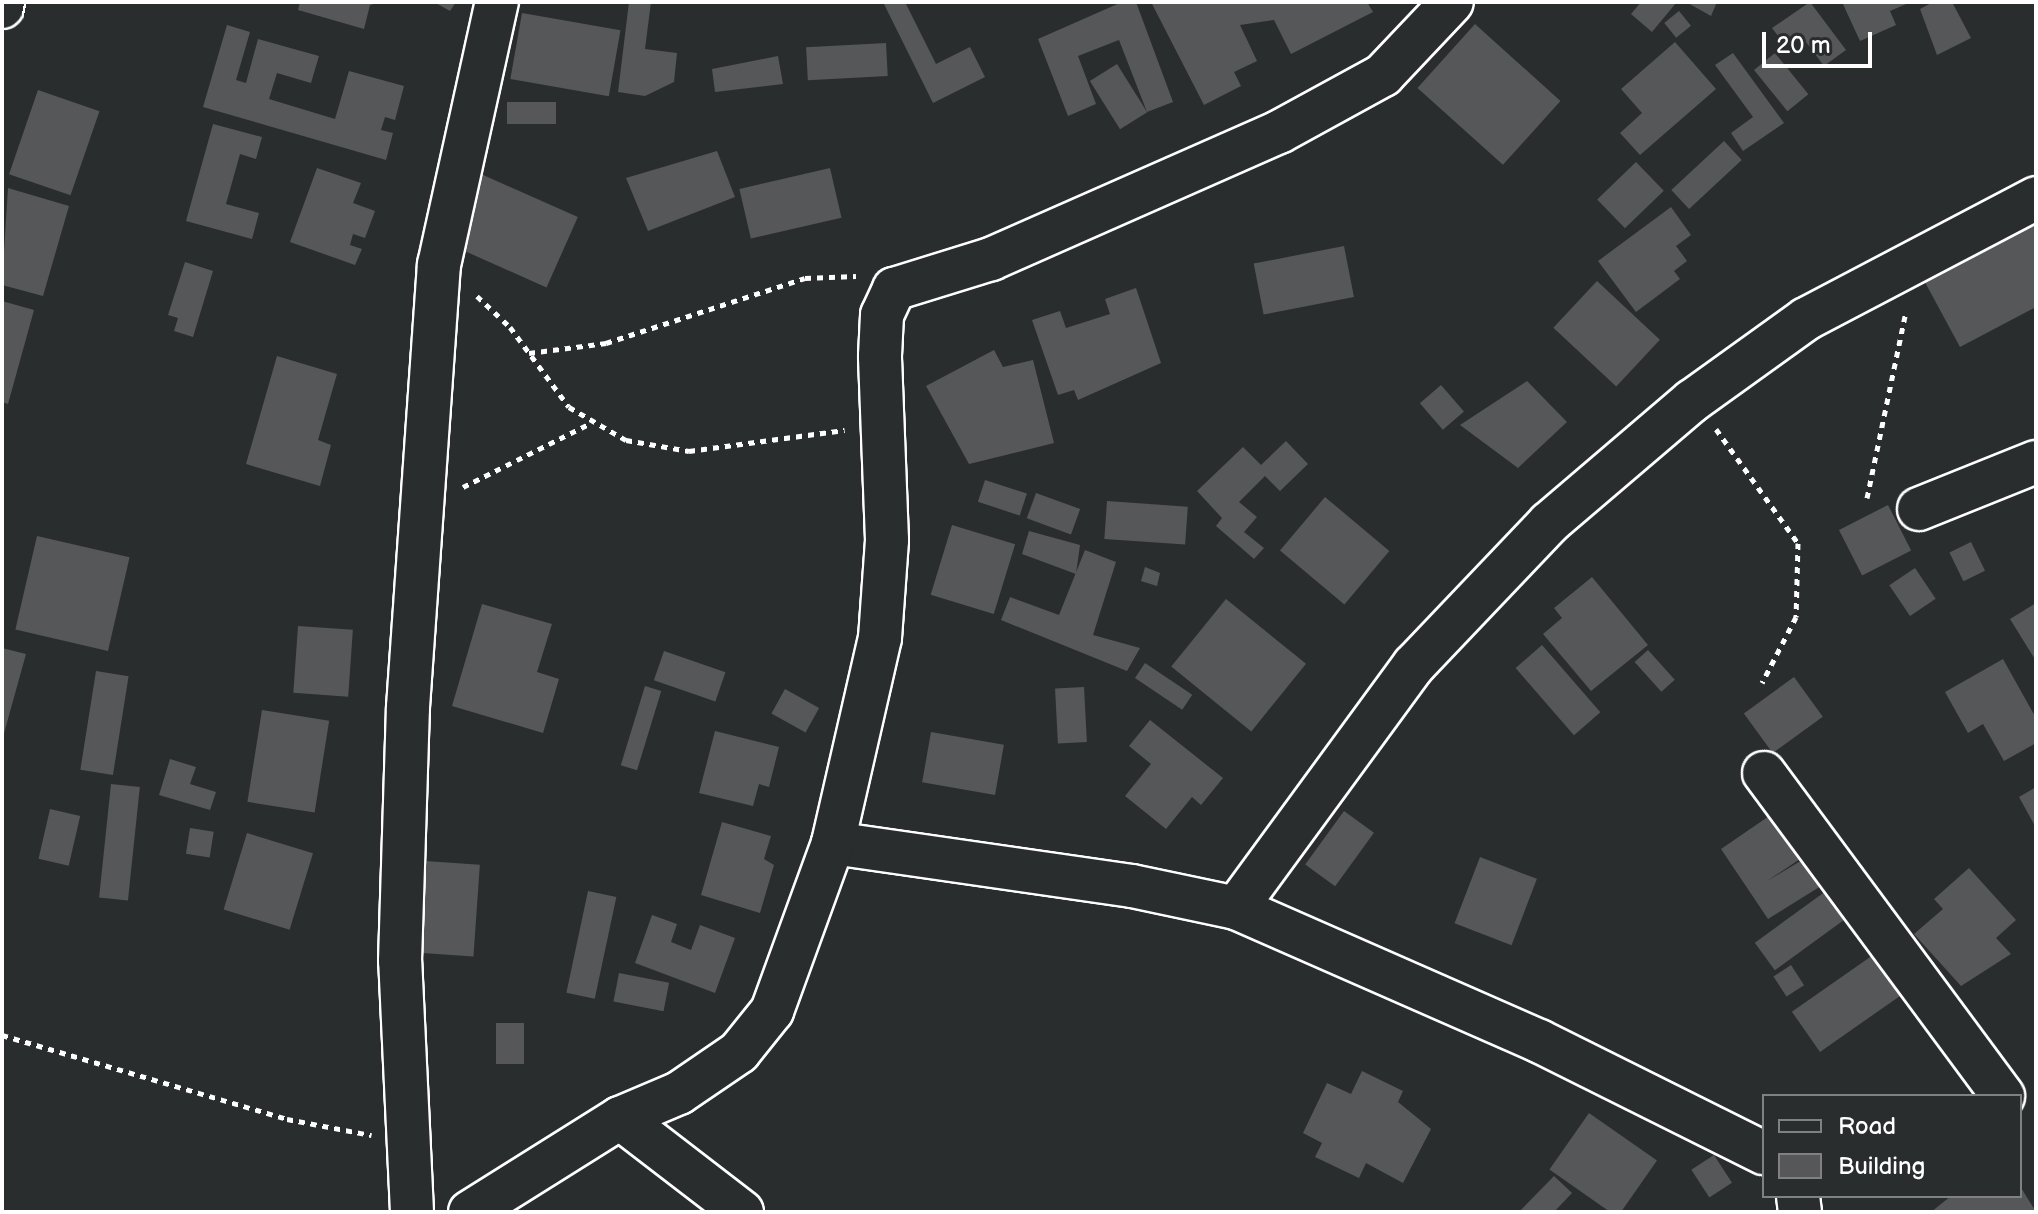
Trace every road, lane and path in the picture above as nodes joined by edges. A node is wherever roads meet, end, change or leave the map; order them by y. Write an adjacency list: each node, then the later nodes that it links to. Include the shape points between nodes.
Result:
1 (497, 2): 5 (street)
2 (1452, 2): 6 (street, via 1383,75 1279,132 991,259)
3 (2036, 198): 4 (street)
4 (1912, 260): 8 (street, via 1806,319); 12 (path)
5 (439, 265): 7 (path, via 489,305); 13 (street)
6 (894, 289): 7 (path, via 867,277 805,278 606,343); 10 (street, via 882,315)
7 (529, 353): 9 (path, via 548,386)
8 (1692, 401): 15 (path, via 1771,497 1798,543 1796,617); 18 (street, via 1549,523 1461,612)
9 (591, 423): 10 (path, via 657,450 689,451); 13 (path)
10 (882, 425): 17 (street, via 887,540 880,638)
11 (2036, 462): 14 (street)
12 (1867, 498)
13 (422, 508): 22 (street, via 400,961)
14 (1919, 509)
15 (1762, 683)
16 (1764, 773): 20 (street)
17 (833, 843): 18 (street, via 1132,886); 21 (street, via 772,1011 739,1052 679,1093)
18 (1236, 908): 23 (street, via 1539,1041)
19 (2, 1035): 22 (path, via 287,1119)
20 (2002, 1094)
21 (620, 1118): 25 (street); 26 (street)
22 (408, 1140): 24 (street)
23 (1762, 1152)
24 (412, 1212)
25 (470, 1212)
26 (742, 1212)

